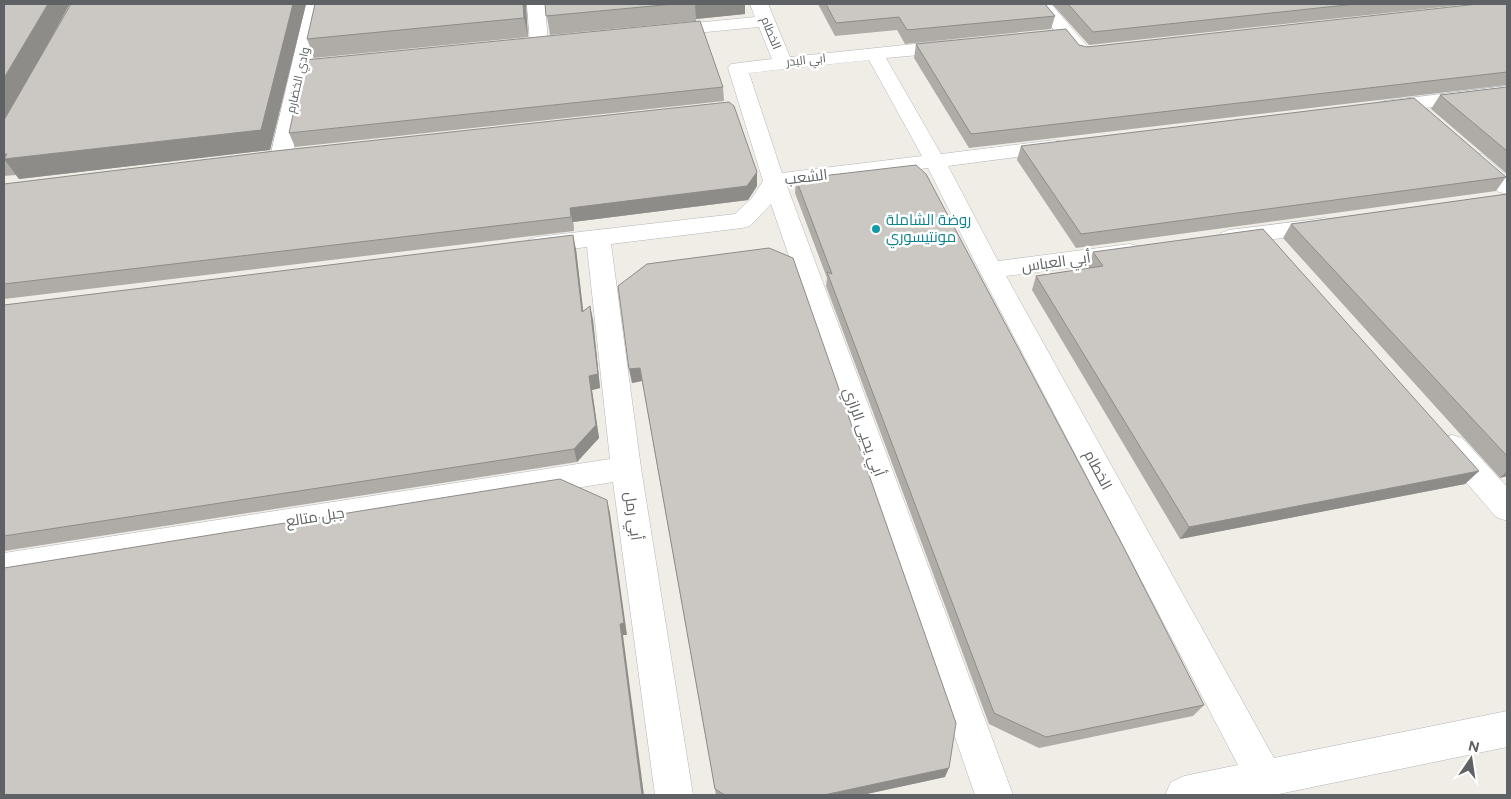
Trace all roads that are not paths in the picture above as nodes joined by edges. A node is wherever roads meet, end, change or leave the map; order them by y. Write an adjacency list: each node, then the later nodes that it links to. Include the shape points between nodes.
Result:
1 (315, 4): 17 (street, وادي الخضارم)
2 (536, 4): 10 (street)
3 (759, 4): 5 (street, الخطام)
4 (1042, 4): 7 (street)
5 (766, 21): 6 (street); 15 (street, الخطام)
6 (647, 33)
7 (1068, 34): 8 (street); 13 (street, via 1083,53)
8 (1048, 36)
9 (558, 41): 10 (street)
10 (539, 43): 12 (street)
11 (971, 44): 14 (street, ابي البدر)
12 (519, 45)
13 (1103, 51)
14 (874, 53): 15 (street, ابي البدر); 26 (street, الخطام)
15 (783, 63): 18 (street, ابي البدر)
16 (321, 65): 17 (street)
17 (302, 67): 25 (street, وادي الخضارم)
18 (738, 68): 27 (street, أبي يحيى الرازي, via 742,107)
19 (1507, 92): 20 (street)
20 (1411, 104): 21 (street); 22 (street)
21 (1363, 110)
22 (1434, 123)
23 (1071, 144): 26 (street, الشعب)
24 (1463, 149): 28 (street)
25 (281, 157)
26 (935, 161): 27 (street, الشعب); 36 (street, الخطام)
27 (774, 181): 31 (street, الشعب, via 760,203 742,221); 44 (street, أبي يحيى الرازي)
28 (1507, 187)
29 (1341, 222): 30 (street)
30 (1263, 234): 32 (street); 35 (street)
31 (598, 237): 33 (street, الشعب); 38 (street, أبي رمل)
32 (1205, 242)
33 (518, 247)
34 (1147, 249): 36 (street, أبي العباس)
35 (1283, 256)
36 (991, 270): 42 (street, الخطام)
37 (1435, 426): 39 (street)
38 (626, 468): 40 (street, جبل متالع); 43 (street, أبي رمل)
39 (1507, 508)
40 (4, 567)
41 (1507, 729): 42 (street)
42 (1264, 777): 45 (street)
43 (674, 795)
44 (994, 795)
45 (1184, 795)

